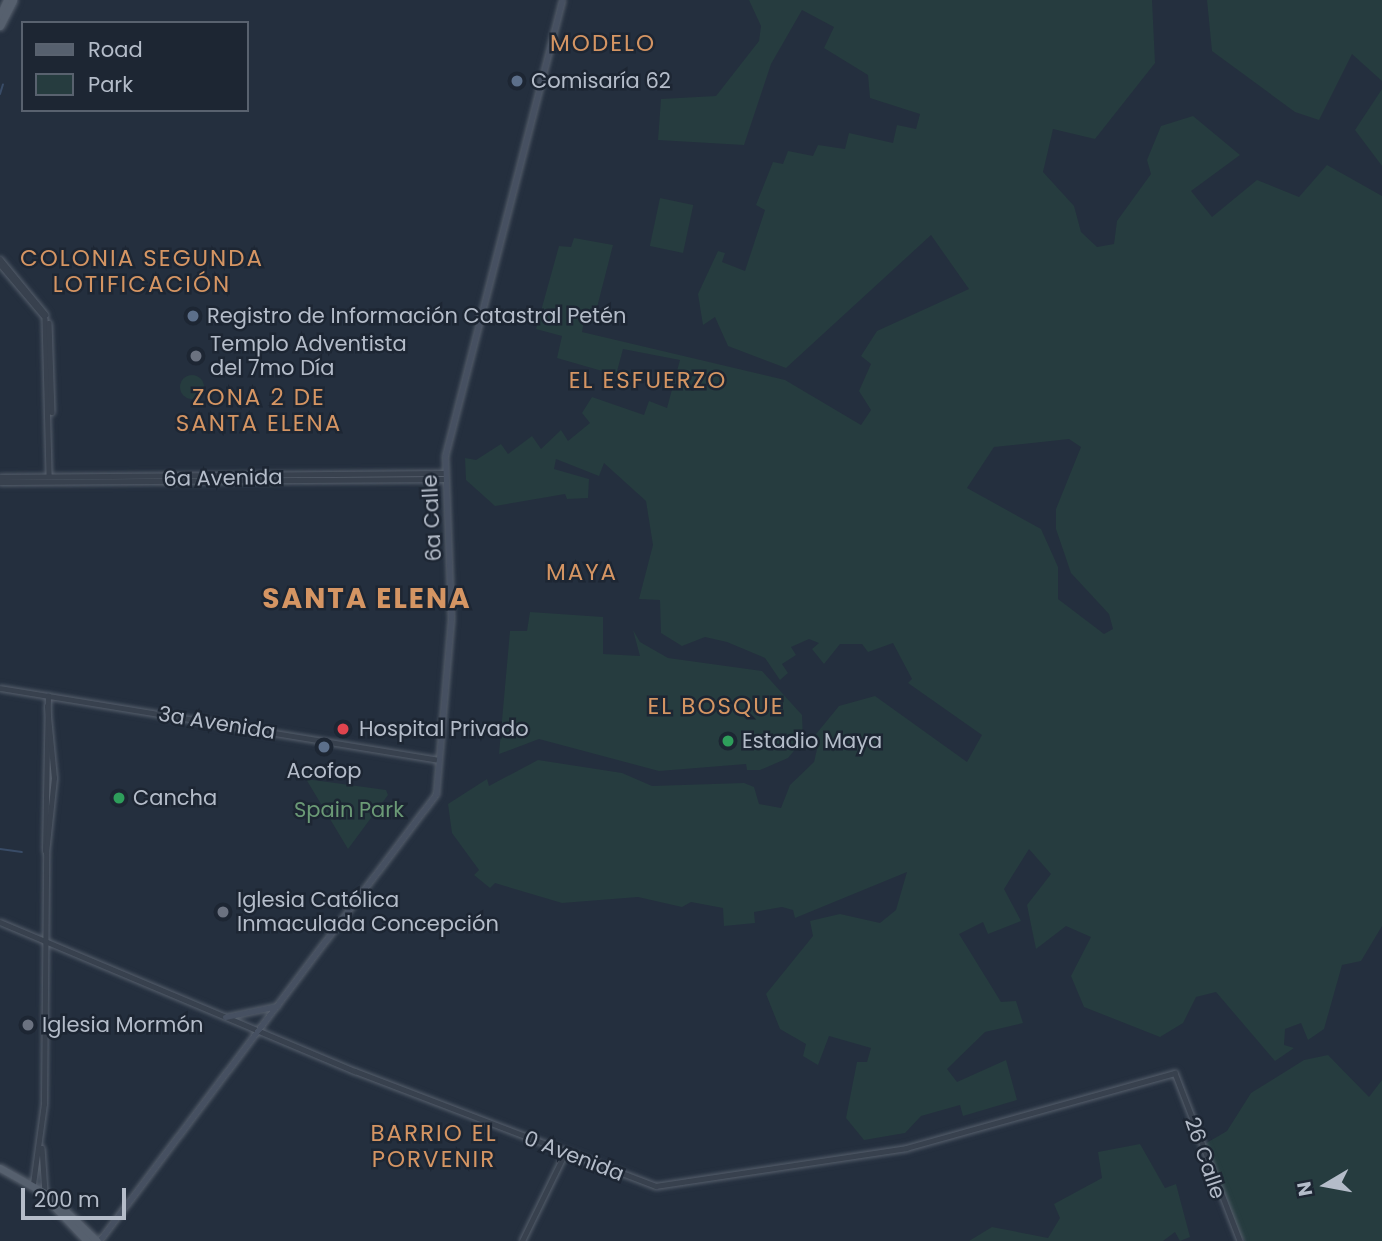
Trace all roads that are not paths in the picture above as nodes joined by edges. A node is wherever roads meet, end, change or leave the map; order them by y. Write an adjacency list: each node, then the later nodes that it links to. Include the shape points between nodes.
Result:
1 (7, 0): 4 (main road)
2 (13, 0): 5 (main road)
3 (562, 0): 8 (main road, 6a Calle, via 451,423)
4 (0, 15)
5 (0, 26)
6 (0, 261): 7 (street, via 46,317)
7 (49, 476): 8 (street, 6a Avenida); 9 (street, 6a Avenida)
8 (445, 476): 13 (main road, 6a Calle, via 451,618)
9 (0, 479)
10 (0, 688): 11 (street, 3a Avenida)
11 (48, 696): 12 (street); 13 (street, 3a Avenida)
12 (47, 706): 14 (street); 14 (street, via 54,778)
13 (435, 759): 17 (main road, 6a Calle, via 432,801)
14 (46, 853): 16 (street)
15 (0, 922): 16 (street, 0 Avenida)
16 (44, 940): 18 (street, 0 Avenida); 21 (street)
17 (279, 1005): 18 (main road); 19 (main road, 6a Calle)
18 (225, 1017): 19 (street, 0 Avenida)
19 (259, 1031): 22 (street, 0 Avenida); 27 (main road, 6a Calle)
20 (1175, 1073): 22 (street, 0 Avenida, via 906,1148 725,1181 651,1186); 29 (street, 26 Calle)
21 (41, 1144): 24 (street); 25 (street)
22 (565, 1153): 28 (street)
23 (0, 1168): 24 (main road)
24 (33, 1184): 25 (main road)
25 (46, 1195): 26 (main road); 27 (main road)
26 (87, 1241)
27 (98, 1241)
28 (522, 1241)
29 (1240, 1241)

